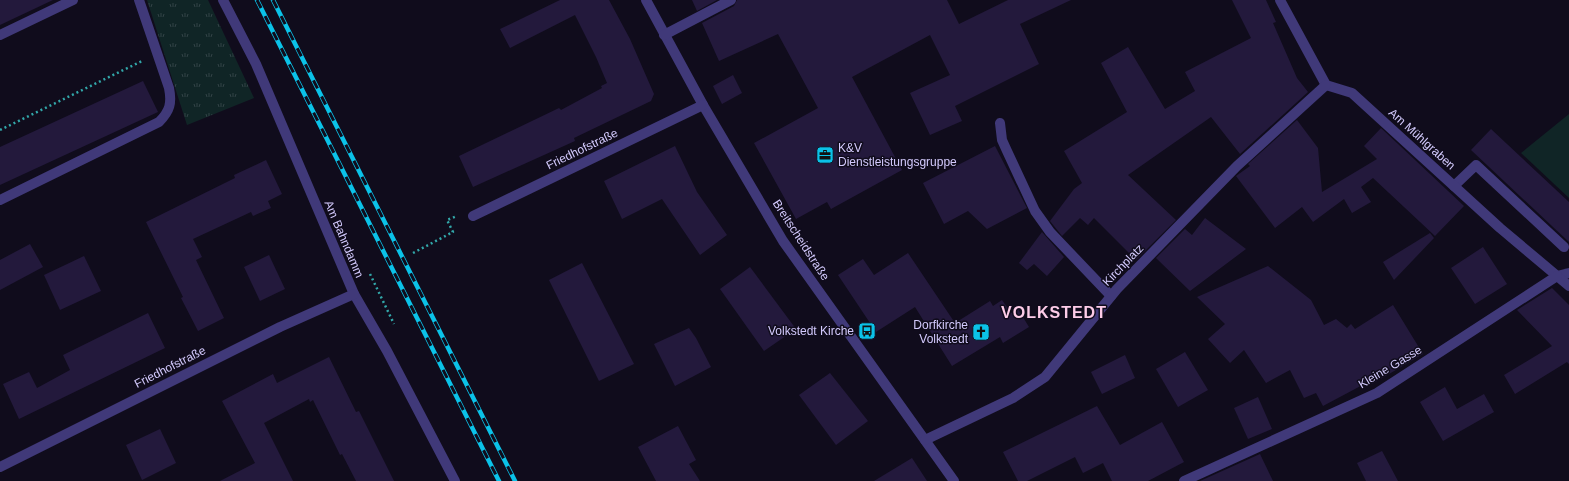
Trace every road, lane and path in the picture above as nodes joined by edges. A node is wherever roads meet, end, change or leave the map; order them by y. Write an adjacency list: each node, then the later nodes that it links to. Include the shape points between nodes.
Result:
1 (73, 0): 7 (street)
2 (138, 0): 9 (street)
3 (223, 0): 24 (street, Am Bahndamm, via 256,64)
4 (646, 0): 8 (street, Breitscheidstraße)
5 (731, 0): 8 (street)
6 (1280, 0): 10 (street)
7 (0, 35)
8 (664, 35): 11 (street, Breitscheidstraße)
9 (157, 54): 13 (path); 15 (street, via 171,101 168,113 159,122)
10 (1326, 86): 14 (street, Am Mühlgraben, via 1352,93); 25 (street, Kirchplatz, via 1237,166)
11 (703, 105): 16 (street, Friedhofstraße); 27 (street, Breitscheidstraße, via 783,241)
12 (1000, 123): 25 (street, via 1006,151 1035,211 1050,232)
13 (0, 130)
14 (1454, 186): 18 (street, via 1476,165); 22 (street, Am Mühlgraben)
15 (0, 200)
16 (473, 216)
17 (448, 235): 19 (path)
18 (1564, 247)
19 (413, 252)
20 (1569, 273): 22 (street, Kleine Gasse)
21 (370, 274): 26 (path)
22 (1557, 276): 23 (street, Am Mühlgraben); 31 (street, Kleine Gasse, via 1377,392)
23 (1569, 286)
24 (354, 294): 28 (street, Friedhofstraße, via 280,327); 29 (street, Am Bahndamm)
25 (1111, 296): 27 (street, Kirchplatz, via 1045,377 1013,398)
26 (389, 313)
27 (925, 440): 30 (street, Breitscheidstraße)
28 (0, 467)
29 (455, 481)
30 (954, 481)
31 (1184, 481)

